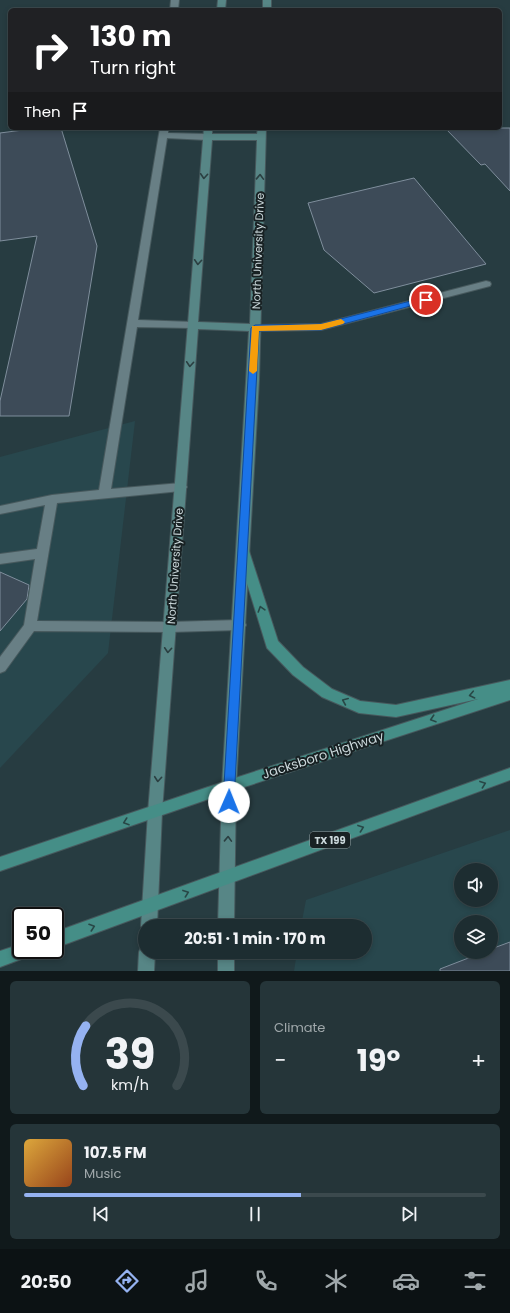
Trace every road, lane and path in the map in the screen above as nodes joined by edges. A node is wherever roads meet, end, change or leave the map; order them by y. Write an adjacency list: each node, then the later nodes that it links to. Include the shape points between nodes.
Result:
1 (163, 132): 2 (lane); 5 (lane)
2 (208, 133): 3 (main road); 6 (main road, North University Drive, one-way to 6)
3 (262, 133): 7 (main road, North University Drive, one-way to 3)
4 (486, 284): 7 (lane, via 321,327)
5 (132, 323): 6 (lane); 9 (lane)
6 (193, 325): 7 (main road); 8 (main road, North University Drive, one-way to 8)
7 (255, 328): 12 (main road, North University Drive)
8 (181, 487): 9 (lane); 17 (main road, North University Drive)
9 (104, 494): 10 (lane)
10 (52, 499): 11 (lane); 13 (lane)
11 (0, 510)
12 (243, 551): 15 (main road, North University Drive); 19 (main road, one-way to 12, via 396,711 359,706 327,693 298,671 272,644)
13 (43, 553): 14 (lane); 16 (lane)
14 (0, 559)
15 (239, 625): 17 (lane); 22 (main road, North University Drive)
16 (30, 626): 17 (lane); 18 (lane)
17 (170, 627): 23 (main road, North University Drive, one-way to 23)
18 (0, 667)
19 (510, 686)
20 (510, 694): 22 (main road, Jacksboro Highway, one-way to 22)
21 (510, 774): 25 (main road, TX 199, one-way to 21)
22 (229, 786): 23 (main road, Jacksboro Highway); 25 (main road, North University Drive, one-way to 22)
23 (155, 812): 24 (main road, Jacksboro Highway, one-way to 24); 26 (main road, North University Drive)
24 (0, 864)
25 (226, 878): 26 (main road, TX 199, one-way to 25); 28 (main road, North University Drive)
26 (150, 906): 27 (main road, North University Drive); 29 (main road, TX 199, one-way to 26)
27 (149, 919)
28 (226, 919)
29 (64, 937)
30 (12, 955): 31 (main road)
31 (0, 959)
32 (147, 959): 34 (main road)
33 (226, 959): 35 (main road)
34 (146, 971)
35 (226, 971)

